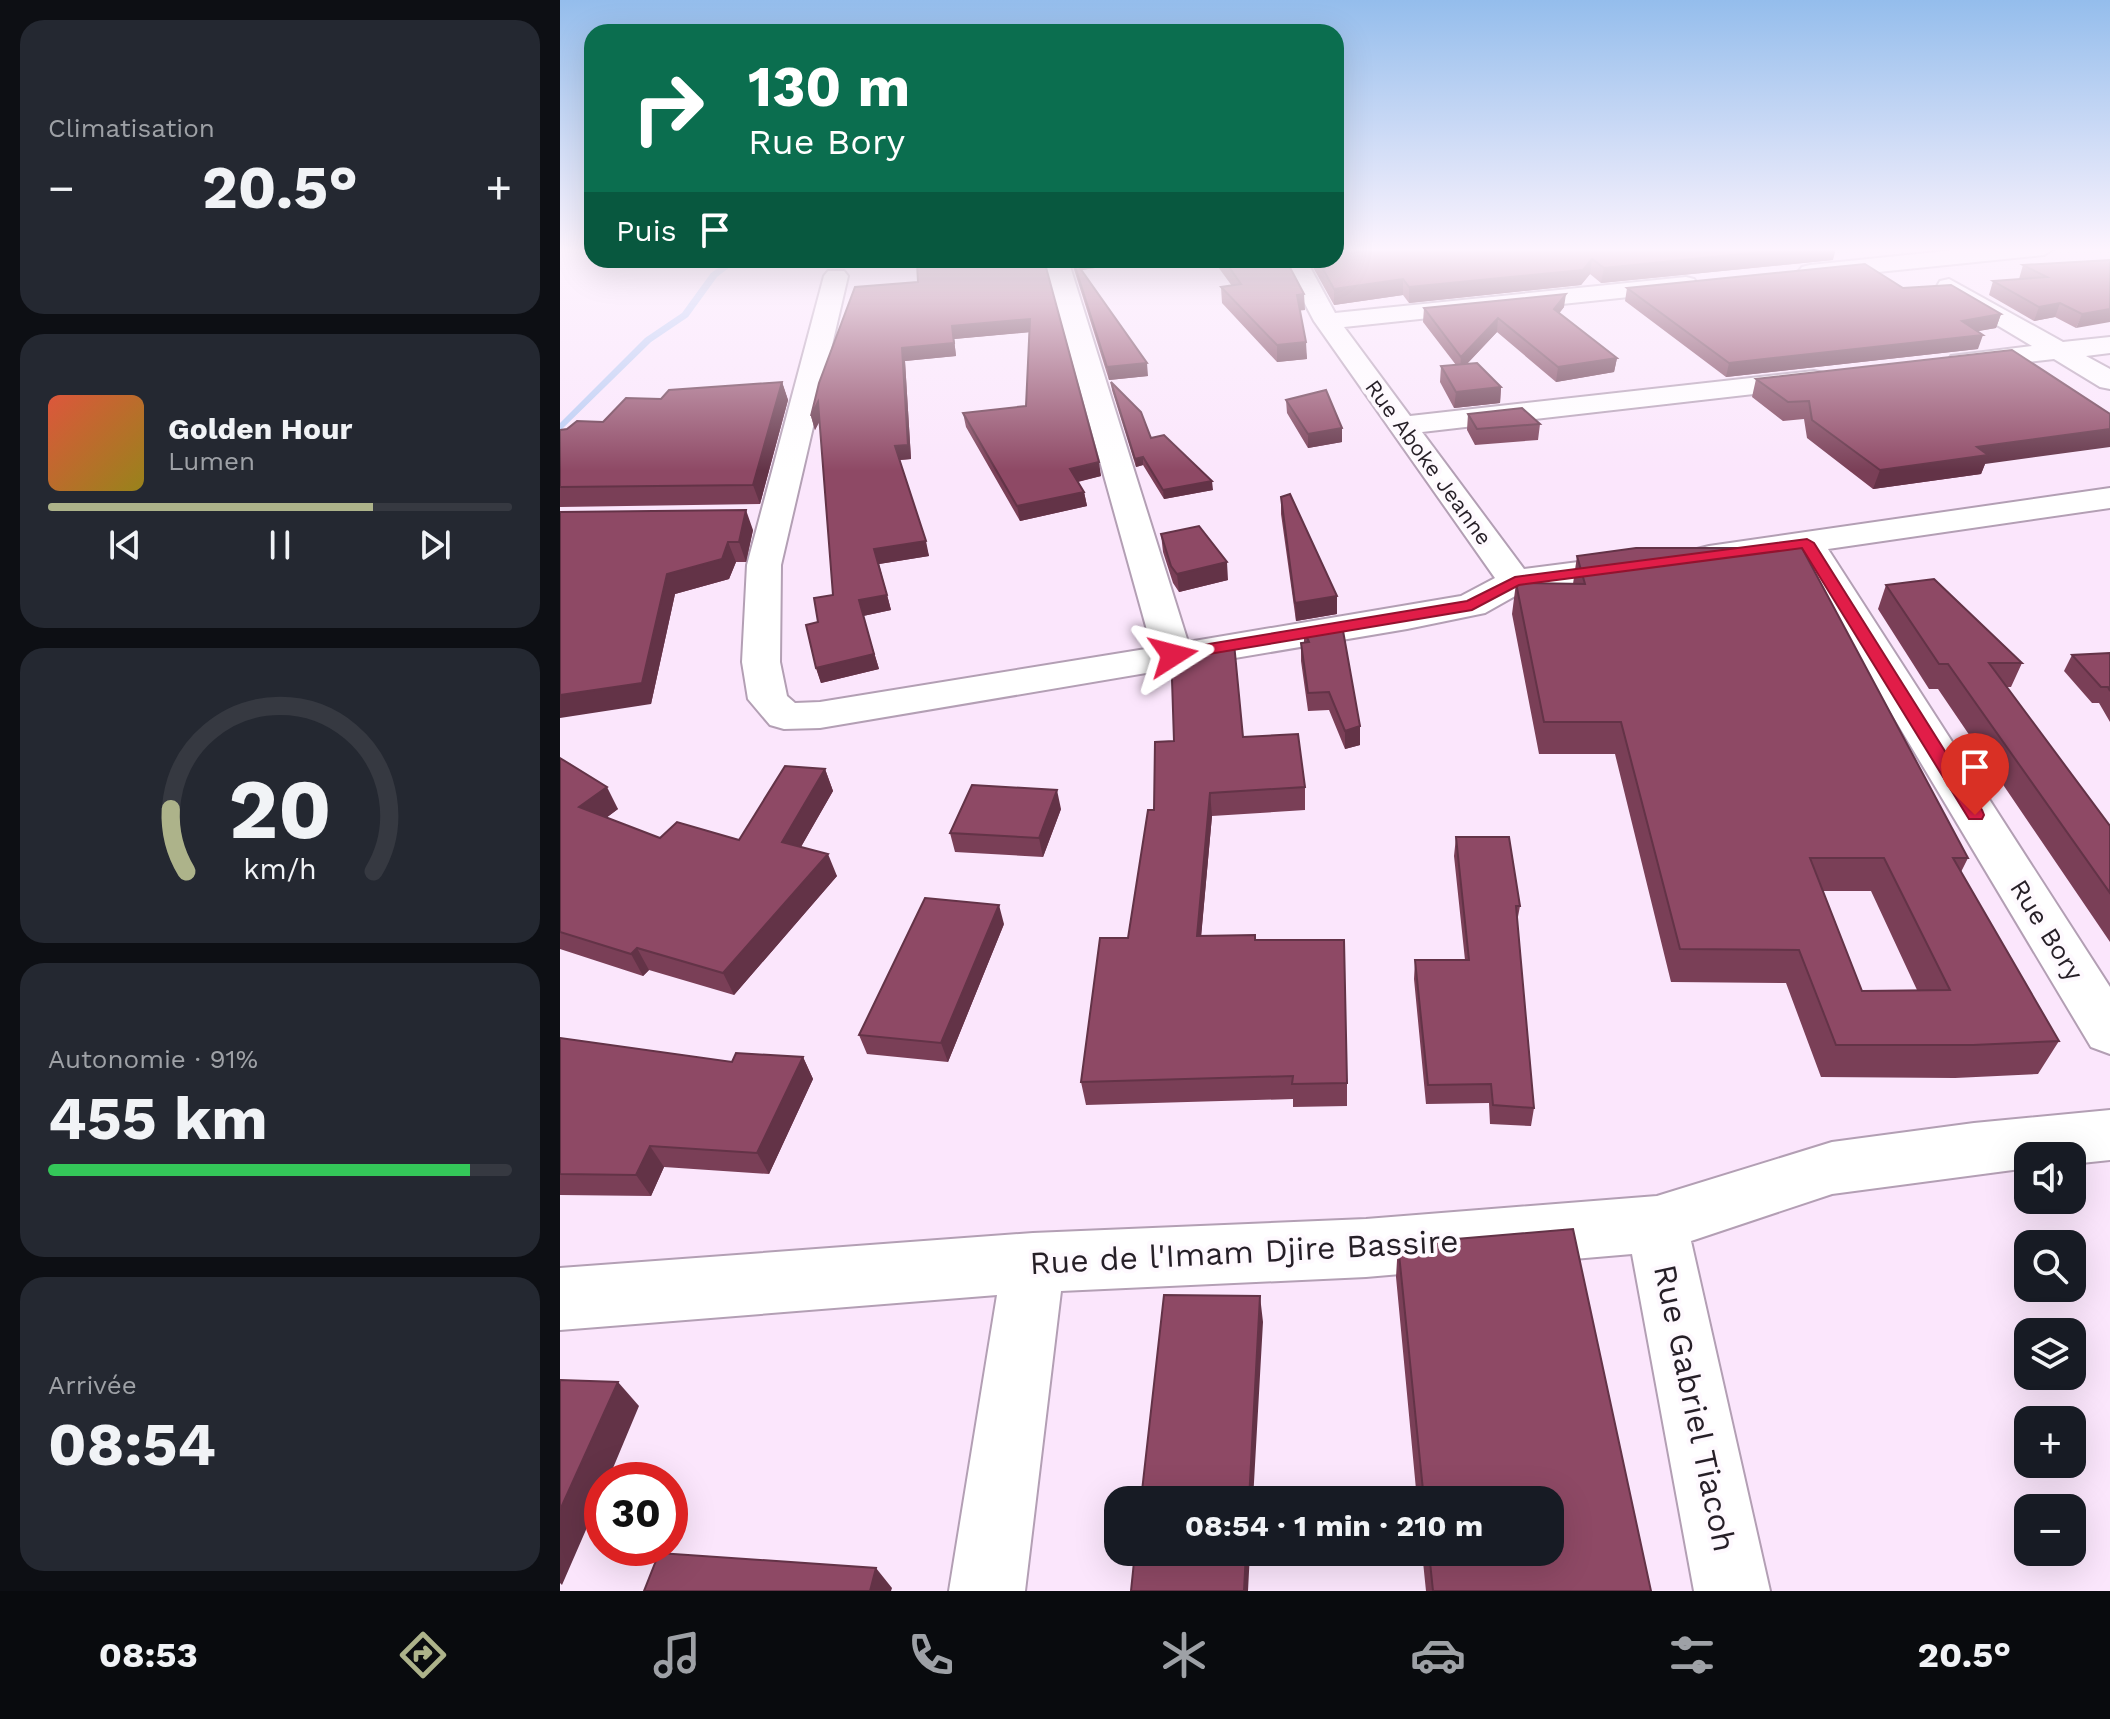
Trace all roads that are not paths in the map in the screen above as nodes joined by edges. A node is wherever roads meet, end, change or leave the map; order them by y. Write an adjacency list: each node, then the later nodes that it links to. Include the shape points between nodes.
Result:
1 (821, 322): 14 (street, via 760,517 761,662 768,699 784,716 820,715)
2 (1074, 322): 14 (street)
3 (1328, 322): 10 (street, Rue Aboke Jeanne)
4 (2010, 322): 6 (street)
5 (2110, 345): 6 (street)
6 (2058, 351): 7 (street); 9 (street)
7 (1934, 365)
8 (1840, 376): 10 (street)
9 (2110, 381)
10 (1405, 425): 13 (street, Rue Aboke Jeanne)
11 (2103, 507): 12 (street)
12 (1807, 543): 13 (street); 15 (street, Rue Bory)
13 (1515, 581): 14 (street, via 1472,605)
14 (1173, 655)
15 (2110, 1032)
16 (2110, 1135): 17 (street, Rue de l'Imam Djire Bassire, via 1832,1168)
17 (1657, 1224): 18 (street, Rue de l'Imam Djire Bassire, via 1366,1248); 21 (street, Rue Gabriel Tiacoh)
18 (1033, 1263): 19 (street, Rue de l'Imam Djire Bassire); 20 (street)
19 (560, 1299)
20 (987, 1591)
21 (1732, 1591)

